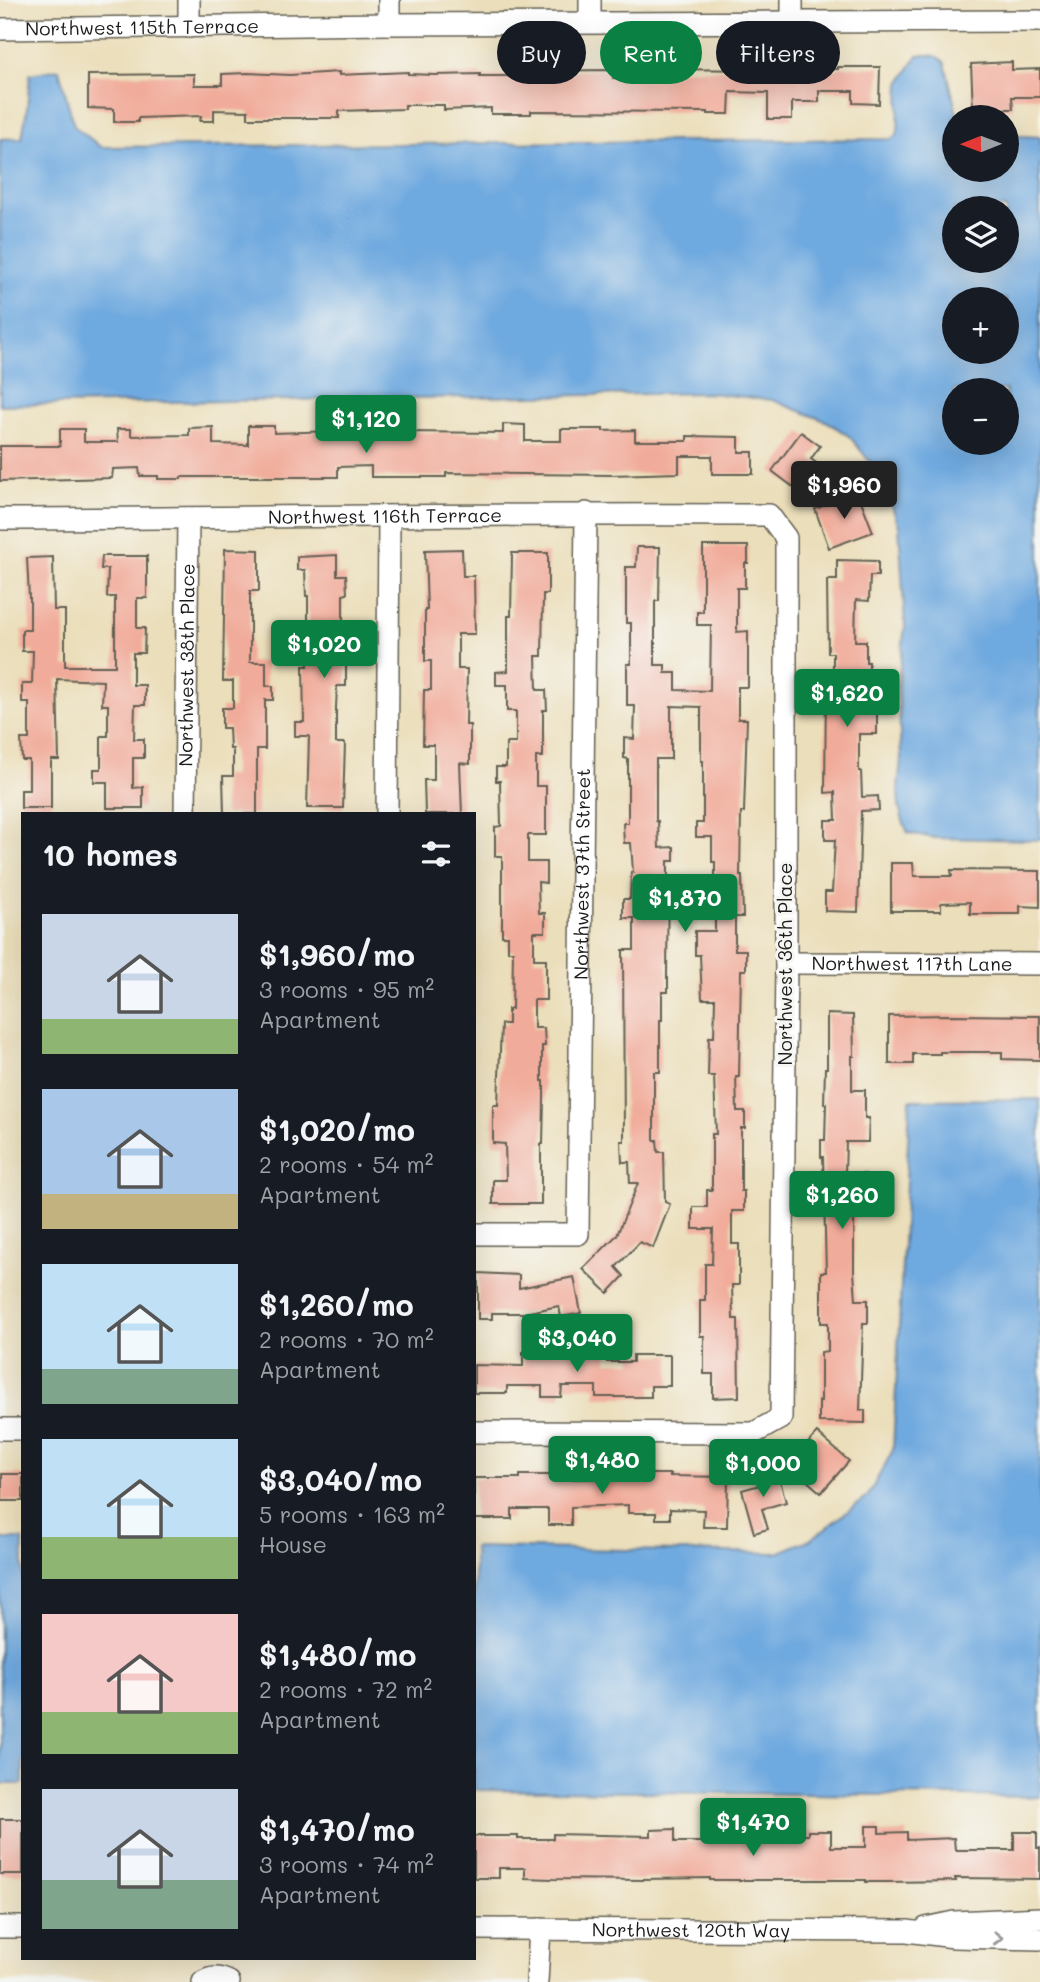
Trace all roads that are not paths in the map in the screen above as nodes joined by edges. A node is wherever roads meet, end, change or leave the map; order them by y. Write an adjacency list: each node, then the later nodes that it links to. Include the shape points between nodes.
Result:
1 (189, 0): 8 (street)
2 (389, 0): 7 (street)
3 (590, 0): 6 (street)
4 (792, 10): 5 (street, Northwest 115th Terrace); 6 (street, Northwest 115th Terrace)
5 (1040, 21)
6 (590, 22): 7 (street, Northwest 115th Terrace)
7 (389, 24): 8 (street, Northwest 115th Terrace)
8 (189, 27): 9 (street, Northwest 115th Terrace)
9 (0, 30)
10 (586, 513): 11 (street, Northwest 116th Terrace); 12 (street, Northwest 116th Terrace); 19 (street, Northwest 37th Street, via 578,1234)
11 (769, 515): 17 (street, Northwest 36th Place, via 786,538)
12 (389, 517): 13 (street, Northwest 116th Terrace); 16 (street)
13 (188, 518): 14 (street, Northwest 116th Terrace); 15 (street, Northwest 38th Place)
14 (0, 519)
15 (185, 812)
16 (387, 812)
17 (786, 963): 18 (street, Northwest 117th Lane); 22 (street, Northwest 36th Place, via 781,1418 754,1433)
18 (1040, 964)
19 (476, 1234)
20 (0, 1429): 21 (street)
21 (21, 1429)
22 (476, 1433)
23 (1040, 1918): 28 (street, Northwest 120th Way, via 954,1922)
24 (0, 1927): 25 (street)
25 (21, 1927)
26 (476, 1929): 27 (street, Northwest 120th Way)
27 (540, 1930): 28 (street, Northwest 120th Way); 32 (street)
28 (906, 1931): 29 (street, Northwest 120th Way, one-way to 29)
29 (1040, 1939)
30 (203, 1982): 31 (street, via 214,1978)
31 (229, 1982)
32 (537, 1982)

